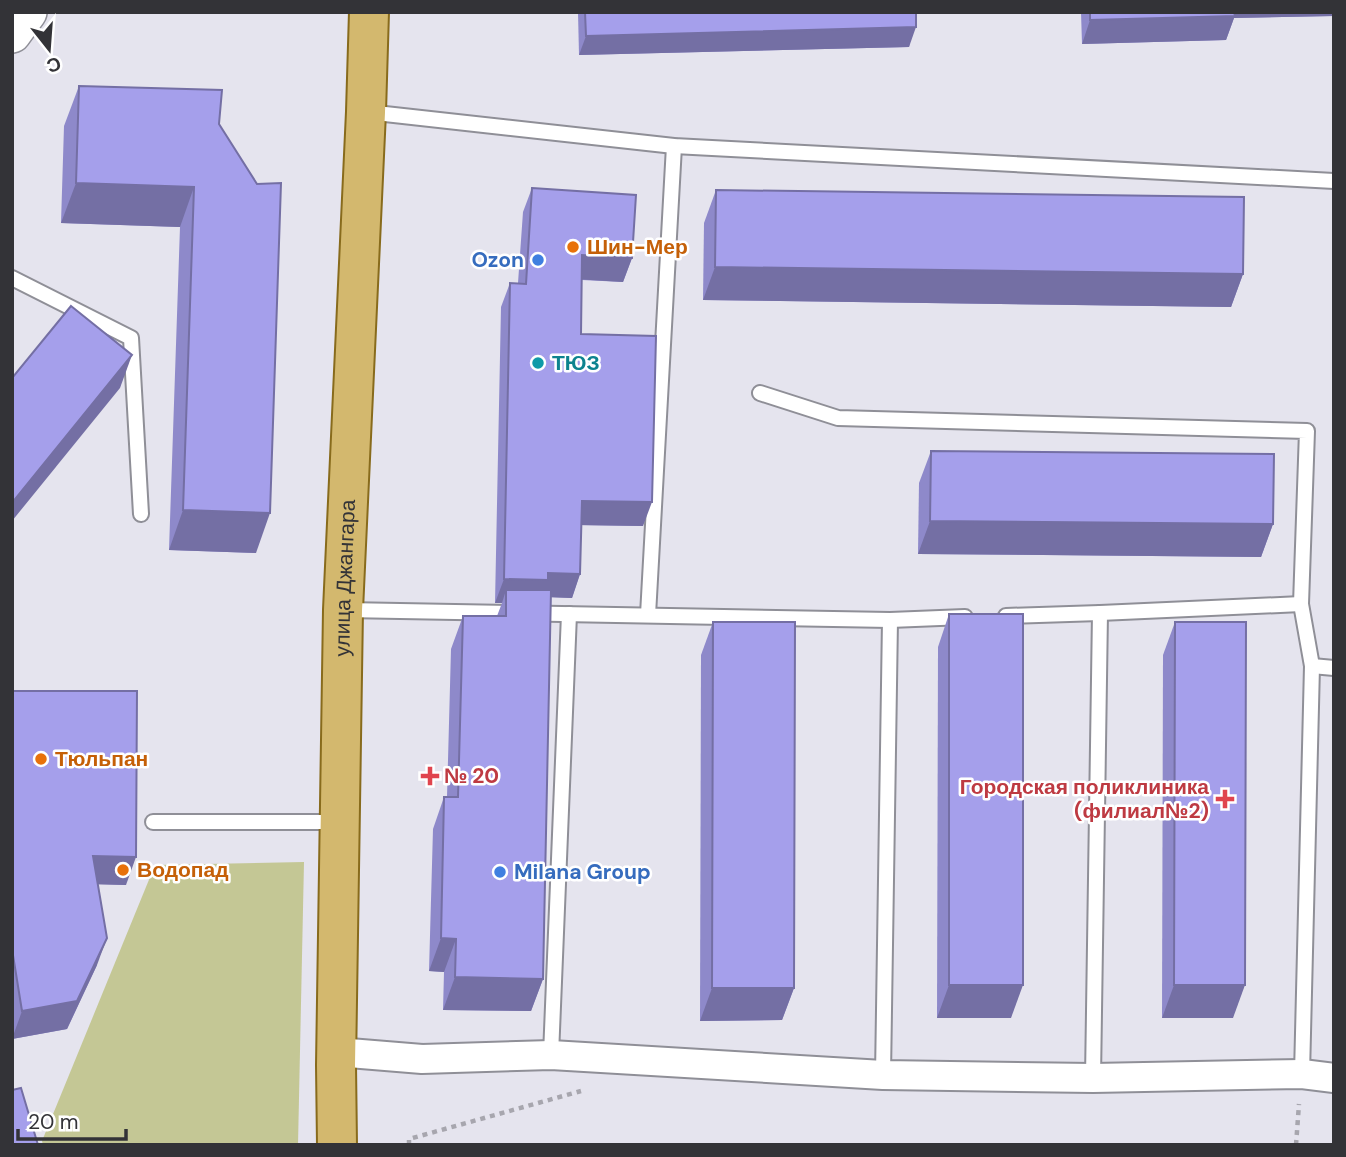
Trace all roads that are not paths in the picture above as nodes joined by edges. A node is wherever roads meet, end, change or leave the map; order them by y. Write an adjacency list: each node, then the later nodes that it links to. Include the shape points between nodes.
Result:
1 (369, 12): 2 (main road, улица Джангара)
2 (366, 112): 3 (lane); 9 (main road, улица Джангара)
3 (674, 146): 4 (lane); 12 (lane)
4 (1334, 181)
5 (12, 278): 7 (lane, via 131,338)
6 (760, 393): 8 (lane, via 838,418 1307,431)
7 (141, 514)
8 (1301, 604): 11 (lane); 14 (lane)
9 (343, 610): 10 (lane); 17 (main road, улица Джангара)
10 (569, 614): 12 (lane); 19 (lane)
11 (1100, 614): 13 (lane); 22 (lane)
12 (648, 615): 13 (lane)
13 (890, 620): 20 (lane)
14 (1312, 666): 15 (lane); 21 (lane)
15 (1334, 668)
16 (153, 822): 17 (lane)
17 (340, 822): 18 (main road, улица Джангара)
18 (337, 1052): 19 (street, via 422,1059); 24 (main road, улица Джангара)
19 (551, 1055): 20 (street)
20 (883, 1074): 22 (street)
21 (1302, 1074): 22 (street); 23 (street)
22 (1093, 1078)
23 (1334, 1078)
24 (337, 1145)

